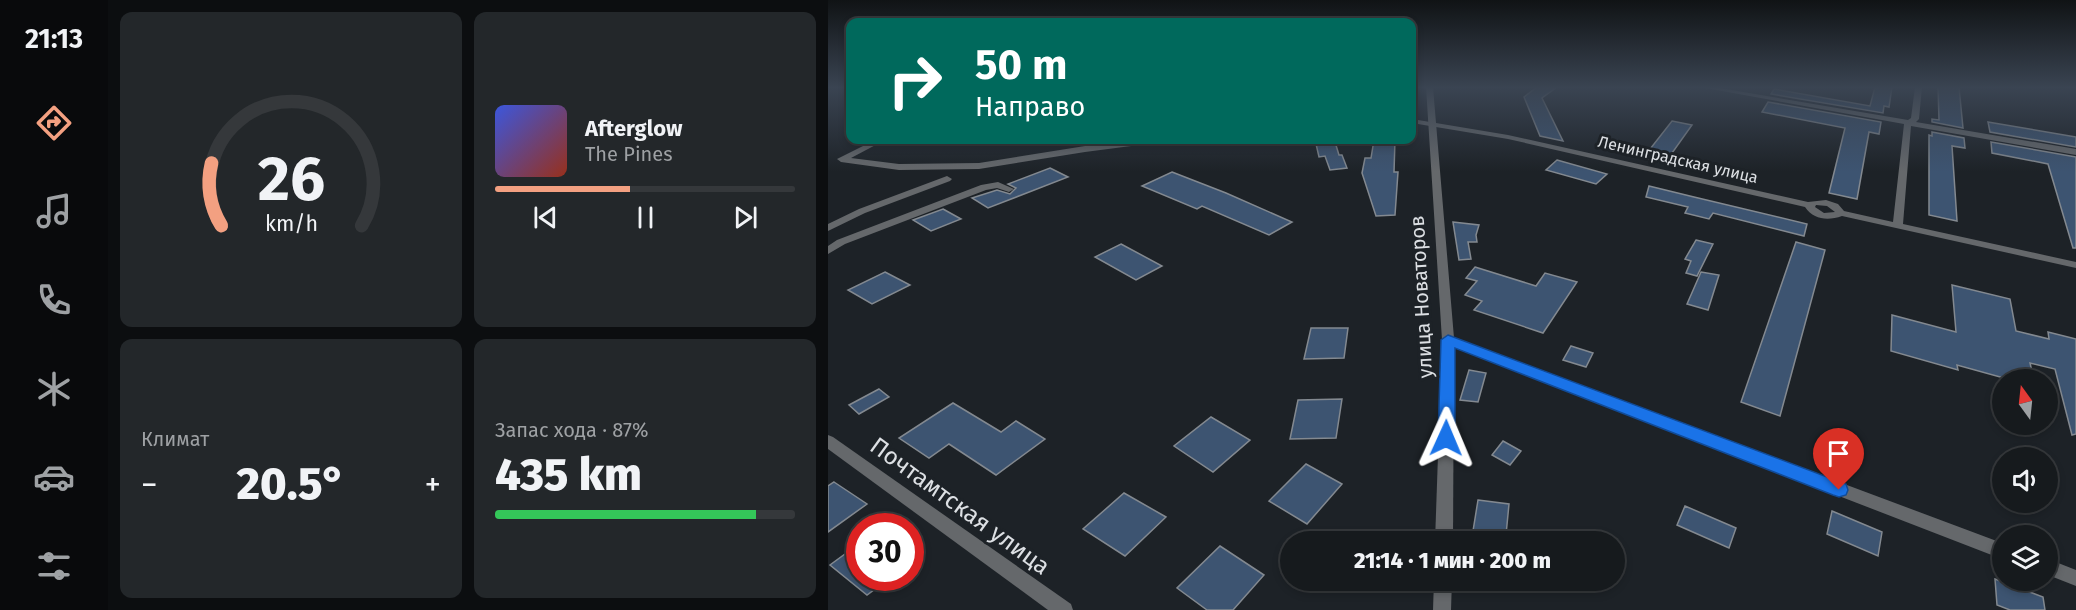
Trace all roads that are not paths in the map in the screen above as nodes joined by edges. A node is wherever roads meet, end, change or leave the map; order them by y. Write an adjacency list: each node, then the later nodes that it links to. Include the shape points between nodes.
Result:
1 (1432, 115): 6 (street, улица Новаторов)
2 (1868, 115): 5 (street)
3 (1915, 115): 5 (street)
4 (1416, 122): 6 (street, Ленинградская улица)
5 (1912, 123): 9 (street); 12 (street, via 1907,125)
6 (1433, 125): 12 (street, Ленинградская улица, via 1508,137 1809,205 1827,203 1841,213); 16 (street, улица Новаторов)
7 (873, 144): 8 (street, via 842,159 899,167 979,166)
8 (1124, 144)
9 (2076, 152)
10 (947, 179): 13 (street)
11 (1010, 189): 14 (street, via 998,185 984,187)
12 (1898, 226): 15 (street, Ленинградская улица)
13 (828, 228)
14 (828, 251)
15 (2076, 265)
16 (1448, 340): 18 (street, улица Новаторов); 19 (street)
17 (828, 441): 23 (street, Почтамтская улица)
18 (1444, 531)
19 (1992, 547)
20 (2058, 571): 21 (street)
21 (2076, 578)
22 (1443, 591): 24 (street)
23 (1064, 610)
24 (1442, 610)

